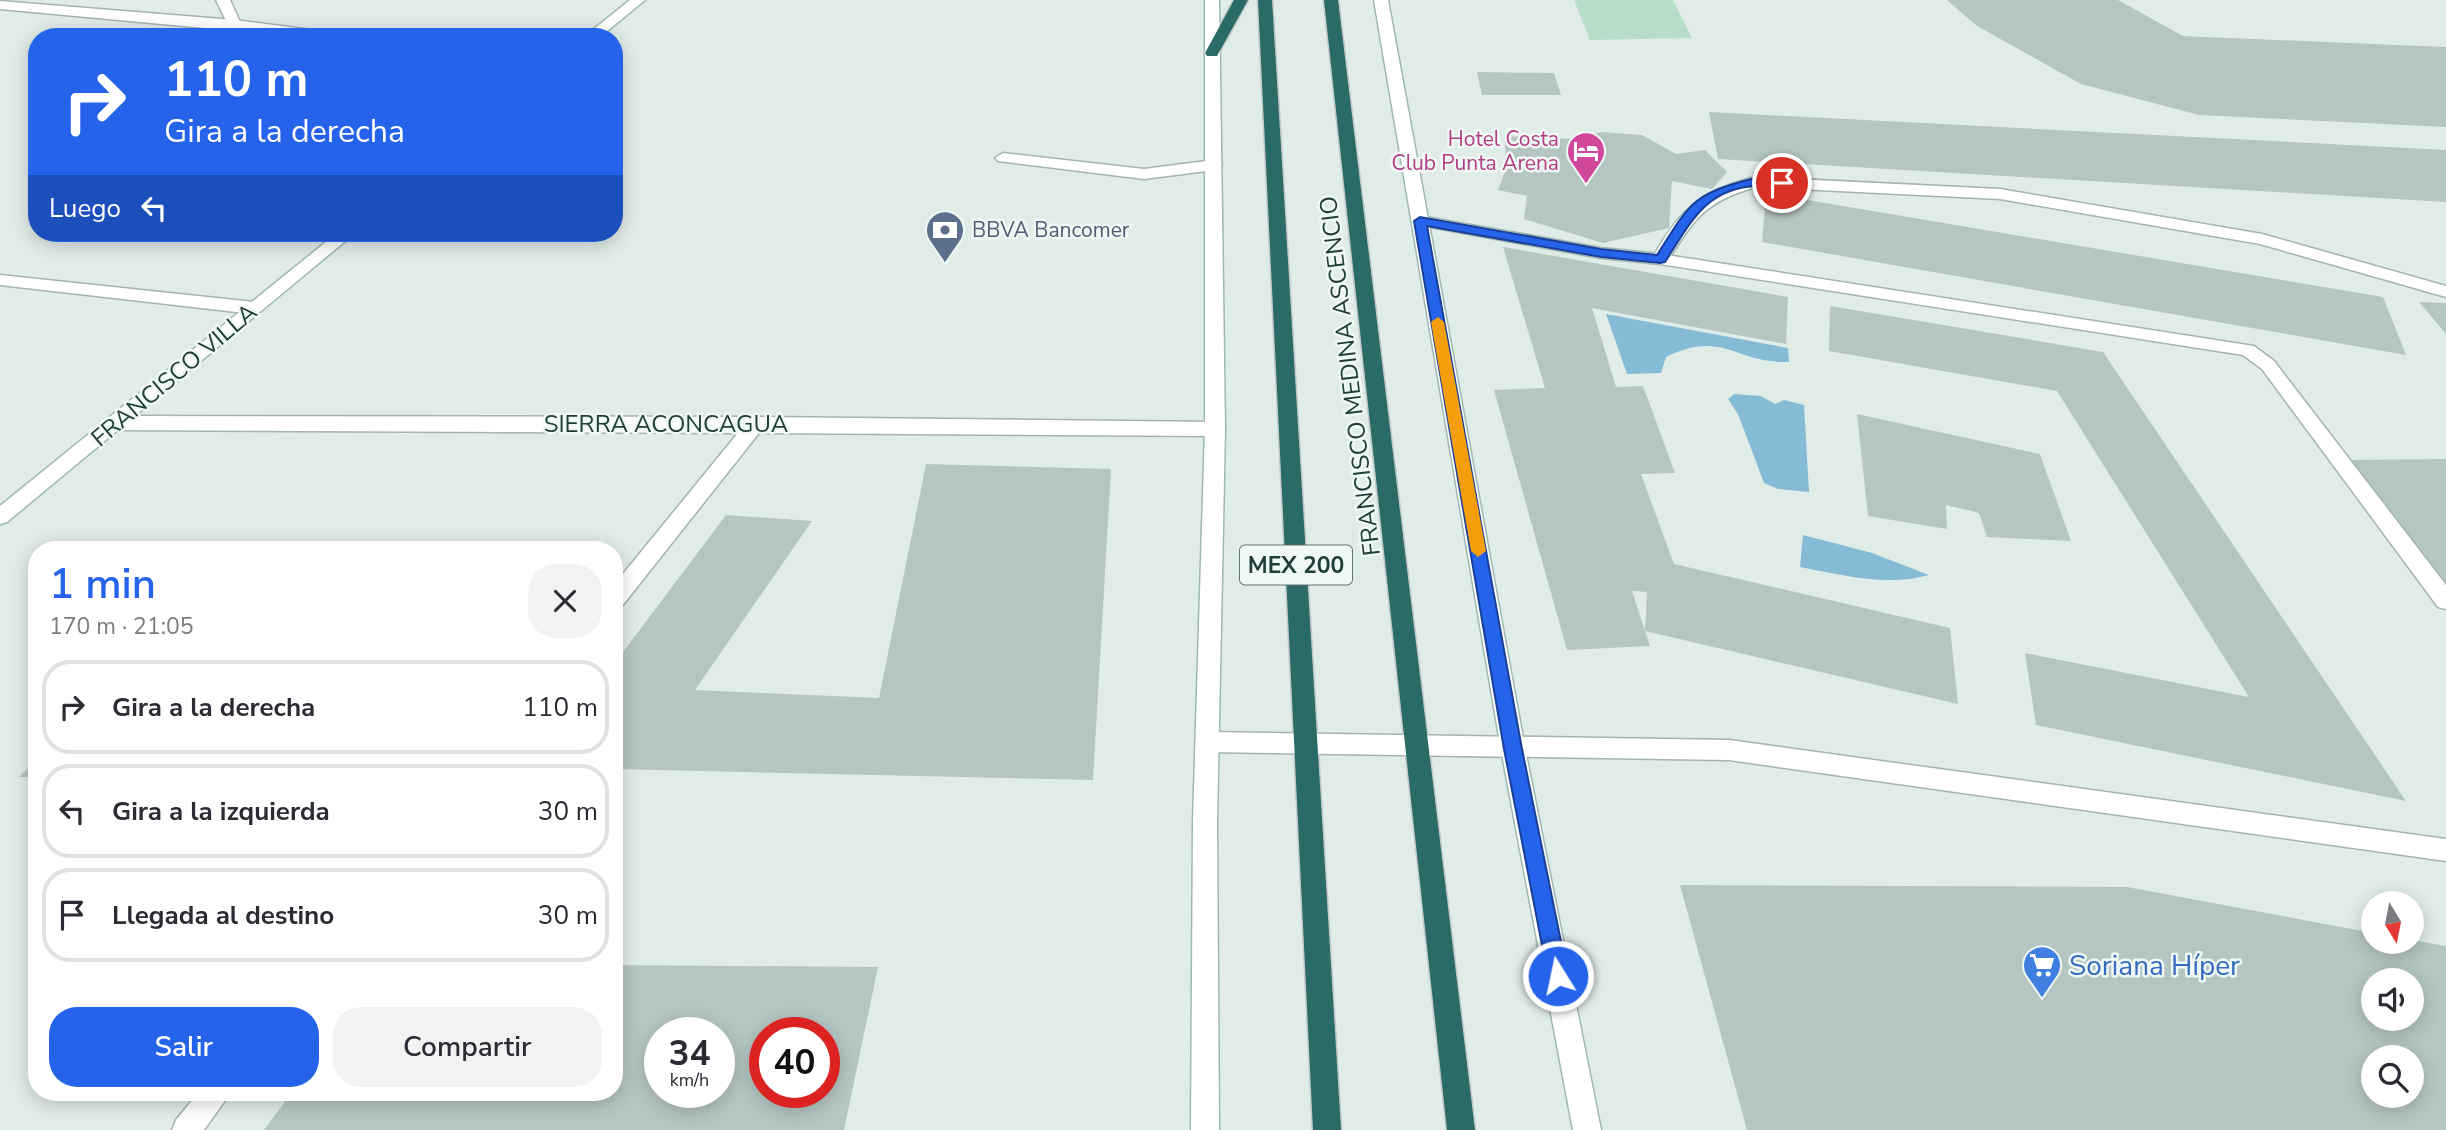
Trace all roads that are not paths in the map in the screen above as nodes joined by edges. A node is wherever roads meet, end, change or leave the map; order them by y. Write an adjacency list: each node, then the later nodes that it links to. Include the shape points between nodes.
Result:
1 (223, 0): 9 (street)
2 (638, 0): 11 (street)
3 (1212, 0): 12 (street)
4 (1241, 0): 12 (highway)
5 (1265, 0): 28 (highway, MEX 200)
6 (1331, 0): 29 (highway, FRANCISCO MEDINA ASCENCIO)
7 (1381, 0): 15 (street)
8 (0, 5): 9 (street)
9 (234, 24): 10 (street)
10 (265, 28)
11 (602, 28)
12 (1212, 53): 14 (street)
13 (1003, 158): 14 (street, via 1144,174)
14 (1214, 164): 23 (street)
15 (1420, 221): 17 (street); 30 (street)
16 (336, 242): 20 (street, FRANCISCO VILLA)
17 (1660, 259): 19 (street, via 1693,207 1721,190 1755,182 2000,194 2262,239); 26 (street, via 2248,349 2268,365)
18 (0, 279): 20 (street)
19 (2446, 292)
20 (254, 308): 21 (street, FRANCISCO VILLA)
21 (116, 423): 22 (street, SIERRA ACONCAGUA); 24 (street, FRANCISCO VILLA)
22 (756, 424): 23 (street, SIERRA ACONCAGUA); 25 (street)
23 (1215, 429): 27 (street)
24 (0, 517)
25 (623, 589)
26 (2446, 601)
27 (1207, 742): 28 (street); 34 (street)
28 (1306, 744): 29 (street); 35 (highway, MEX 200)
29 (1417, 747): 30 (street); 36 (highway, FRANCISCO MEDINA ASCENCIO)
30 (1513, 749): 31 (street, via 1729,750); 37 (street)
31 (2446, 850)
32 (210, 1101): 33 (street)
33 (186, 1130)
34 (1205, 1130)
35 (1327, 1130)
36 (1461, 1130)
37 (1587, 1130)

